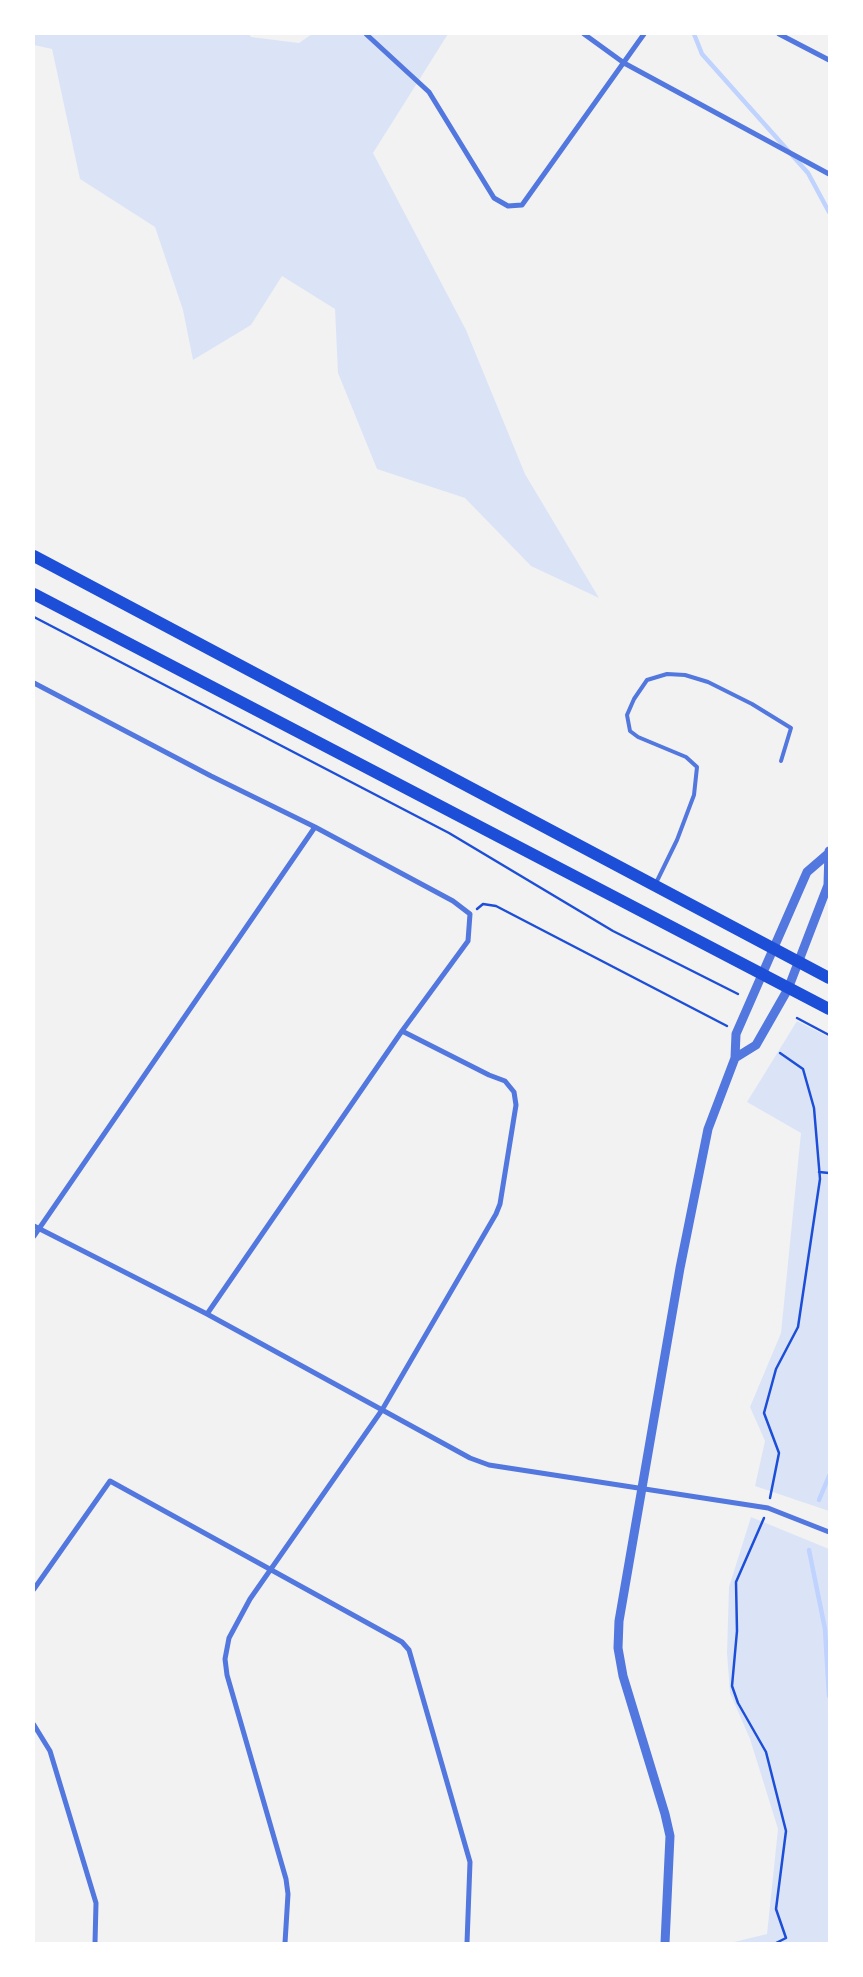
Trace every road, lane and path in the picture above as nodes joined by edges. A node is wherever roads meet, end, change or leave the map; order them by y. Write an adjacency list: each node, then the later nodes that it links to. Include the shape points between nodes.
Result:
1 (366, 34): 6 (street, via 429,92 494,198 508,206 522,205)
2 (584, 34): 6 (street)
3 (644, 34): 6 (street)
4 (779, 34): 5 (street)
5 (829, 60)
6 (624, 63): 7 (street)
7 (829, 174)
8 (34, 556): 15 (main road)
9 (34, 594): 19 (main road)
10 (34, 617): 22 (path, via 448,833 613,931)
11 (34, 683): 13 (street)
12 (781, 761): 15 (lane, via 791,728 752,704 685,674 667,674 647,680 627,715 630,731 686,757 697,767 694,795)
13 (315, 827): 16 (street, via 453,901); 32 (street)
14 (829, 851): 17 (street, via 807,872); 18 (street, via 828,885)
15 (655, 885): 17 (main road)
16 (470, 914): 25 (path, via 483,904 496,906); 26 (street, via 468,941)
17 (775, 949): 18 (main road); 19 (street)
18 (799, 962): 20 (main road); 21 (street)
19 (763, 976): 21 (main road); 29 (street, via 736,1034)
20 (829, 978)
21 (788, 989): 23 (main road); 29 (street, via 756,1045)
22 (738, 994)
23 (829, 1010)
24 (797, 1018): 27 (path)
25 (727, 1026)
26 (402, 1031): 34 (street); 35 (street, via 505,1081 512,1088 516,1100 498,1209)
27 (829, 1035)
28 (780, 1053): 30 (path, via 803,1069 814,1108)
29 (735, 1058): 36 (street, via 708,1130 698,1173)
30 (819, 1172): 31 (path); 37 (path, via 798,1327 776,1369 764,1413 779,1453)
31 (829, 1173)
32 (36, 1227): 33 (street); 34 (street)
33 (34, 1236)
34 (207, 1314): 35 (street)
35 (382, 1410): 36 (street, via 470,1458 489,1464); 39 (street)
36 (642, 1489): 37 (street); 45 (street, via 619,1621 618,1648 623,1676 670,1836)
37 (768, 1508): 38 (street); 46 (path, via 736,1582 737,1631 732,1686 766,1752 786,1831 776,1909 786,1938)
38 (829, 1532)
39 (270, 1571): 40 (street, via 110,1481); 43 (street, via 237,1620 225,1659 226,1675 286,1879); 44 (street, via 398,1639 409,1650 470,1862)
40 (34, 1589)
41 (34, 1725): 42 (street, via 52,1756 96,1903)
42 (96, 1943)
43 (285, 1943)
44 (467, 1943)
45 (665, 1943)
46 (776, 1943)

